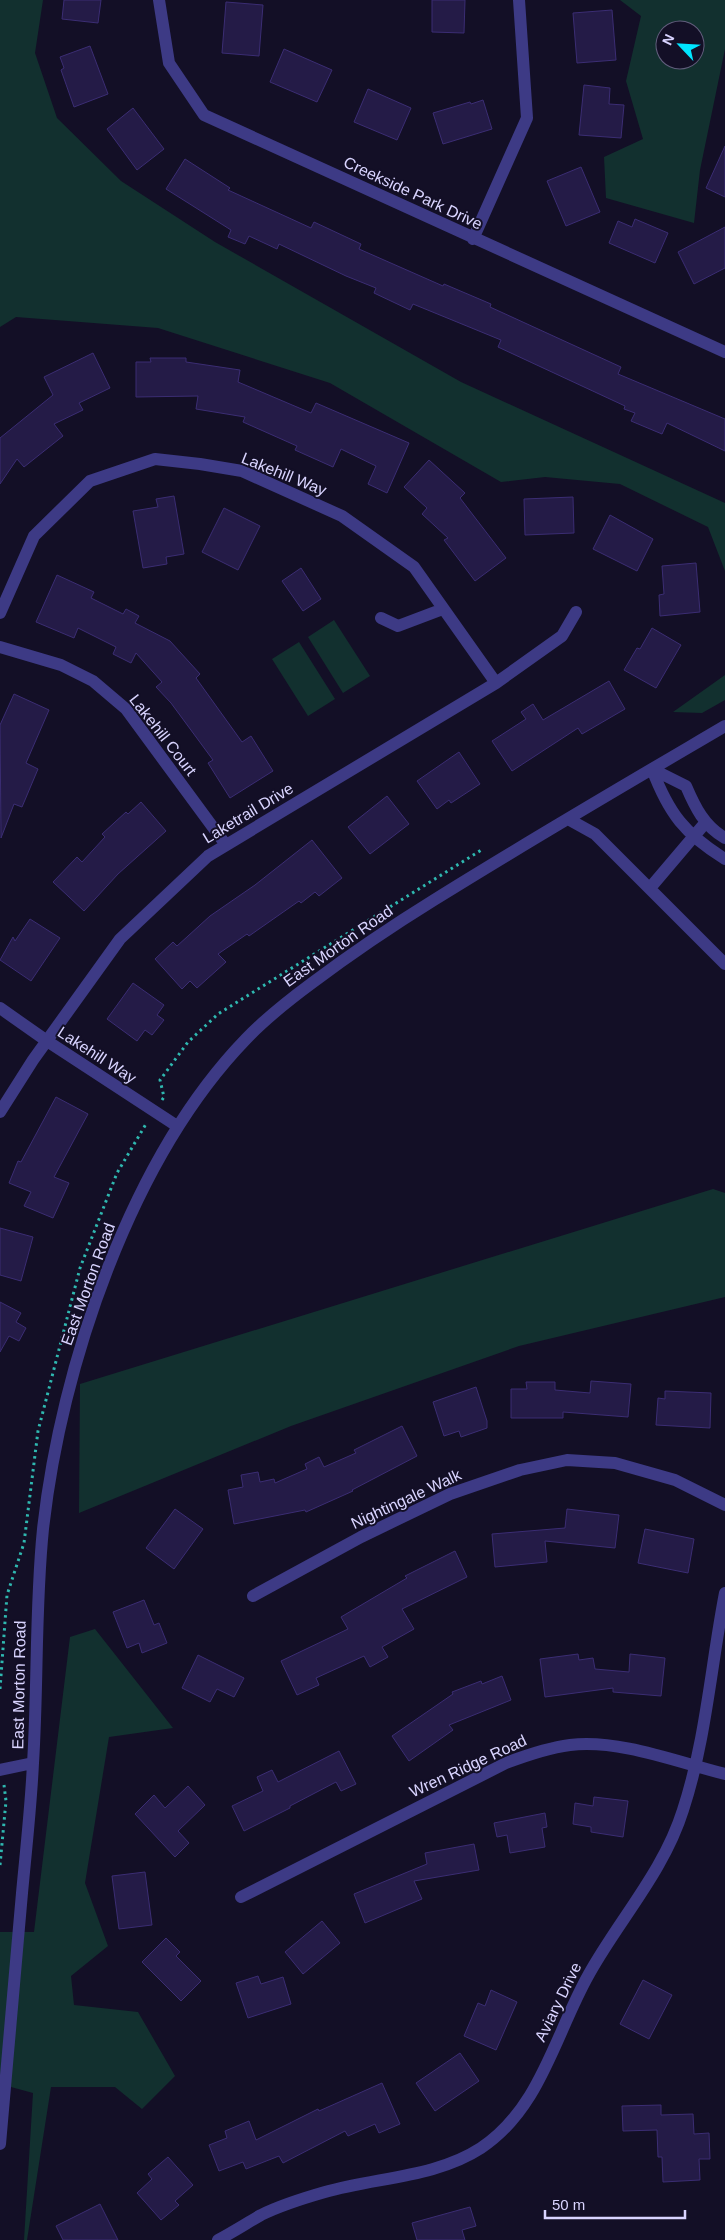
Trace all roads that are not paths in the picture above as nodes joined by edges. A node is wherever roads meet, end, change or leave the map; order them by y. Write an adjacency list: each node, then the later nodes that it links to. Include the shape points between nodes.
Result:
1 (159, 0): 3 (street, Creekside Park Drive, via 169,63 204,115)
2 (518, 0): 3 (street, via 527,118)
3 (473, 239): 4 (street, Creekside Park Drive)
4 (725, 352)
5 (443, 609): 7 (street, Lakehill Way, via 414,567 342,516 242,472 155,460 90,480 34,536); 8 (street, via 398,626); 10 (street, Lakehill Way)
6 (576, 612): 10 (street, Laketrail Drive, via 562,636)
7 (0, 613)
8 (381, 618)
9 (0, 647): 17 (street, Lakehill Court, via 61,665 93,681 126,709)
10 (496, 683): 17 (street, Laketrail Drive)
11 (725, 726): 12 (street, East Morton Road)
12 (652, 769): 13 (street, East Morton Road); 14 (street, via 686,786 698,814); 15 (street, via 662,798)
13 (568, 818): 19 (street, via 595,834); 24 (street, East Morton Road, via 370,940 279,1008 220,1067)
14 (706, 822): 15 (street); 16 (street)
15 (692, 836): 18 (street); 19 (street)
16 (725, 838)
17 (226, 845): 22 (street, Laketrail Drive, via 208,856 120,939)
18 (725, 859)
19 (650, 888): 20 (street)
20 (725, 964)
21 (0, 1008): 22 (street, Lakehill Way)
22 (46, 1042): 23 (street, Laketrail Drive); 24 (street, Lakehill Way)
23 (0, 1112)
24 (177, 1126): 28 (street, East Morton Road, via 126,1224 87,1326 62,1418 44,1526 36,1622)
25 (725, 1505): 27 (street, Nightingale Walk, via 675,1480 615,1463 567,1460 520,1470 450,1494 361,1537)
26 (725, 1593): 29 (street, Aviary Drive)
27 (253, 1596)
28 (34, 1763): 30 (street); 33 (street, East Morton Road)
29 (695, 1767): 31 (street, Wren Ridge Road); 32 (street, Wren Ridge Road, via 604,1745 572,1745 537,1752 506,1763); 34 (street, Aviary Drive, via 683,1812 663,1857 588,1975 532,2094 502,2132 480,2149 446,2166 326,2192 263,2214)
30 (1, 1770)
31 (725, 1774)
32 (241, 1897)
33 (0, 2144)
34 (218, 2240)

